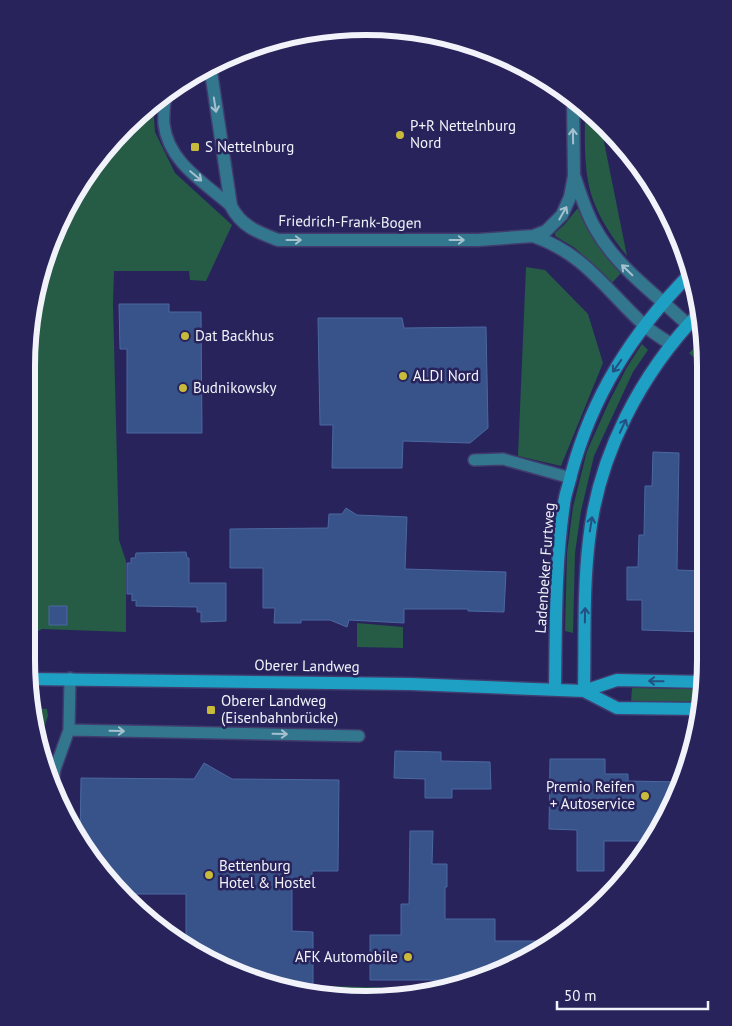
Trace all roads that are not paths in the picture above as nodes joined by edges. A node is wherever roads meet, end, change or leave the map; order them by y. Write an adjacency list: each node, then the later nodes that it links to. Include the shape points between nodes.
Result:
1 (211, 74): 5 (street, Friedrich-Frank-Bogen, one-way to 5)
2 (165, 102): 5 (lane, one-way to 5, via 164,123 172,149 182,164)
3 (573, 107): 4 (street, Friedrich-Frank-Bogen, one-way to 3)
4 (574, 176): 6 (street, Friedrich-Frank-Bogen, one-way to 4, via 546,231 562,215); 8 (street, Friedrich-Frank-Bogen, one-way to 4, via 608,249 585,208)
5 (231, 206): 6 (street, Friedrich-Frank-Bogen, one-way to 6, via 236,217 248,227 278,240 478,240)
6 (533, 236): 11 (street, Friedrich-Frank-Bogen, via 572,255)
7 (686, 279): 8 (street, Ladenbeker Furtweg)
8 (664, 302): 10 (street, Friedrich-Frank-Bogen); 11 (street, Ladenbeker Furtweg)
9 (693, 319): 10 (street)
10 (688, 325): 12 (street)
11 (644, 326): 12 (street, Friedrich-Frank-Bogen); 14 (street, Ladenbeker Furtweg, one-way to 14, via 610,375 578,449)
12 (671, 344): 19 (street, one-way to 12, via 589,538 604,469 637,395)
13 (474, 460): 14 (lane, via 503,460)
14 (570, 478): 18 (street, Ladenbeker Furtweg, via 560,534)
15 (36, 678): 16 (street, Oberer Landweg)
16 (70, 678): 18 (street, Oberer Landweg); 21 (lane)
17 (696, 682): 19 (street, Oberer Landweg, one-way to 19, via 616,680)
18 (555, 690): 19 (street, Oberer Landweg)
19 (584, 691): 20 (street, Oberer Landweg, via 616,708)
20 (693, 709)
21 (69, 730): 22 (lane, one-way to 22); 23 (lane)
22 (359, 736)
23 (55, 771)

